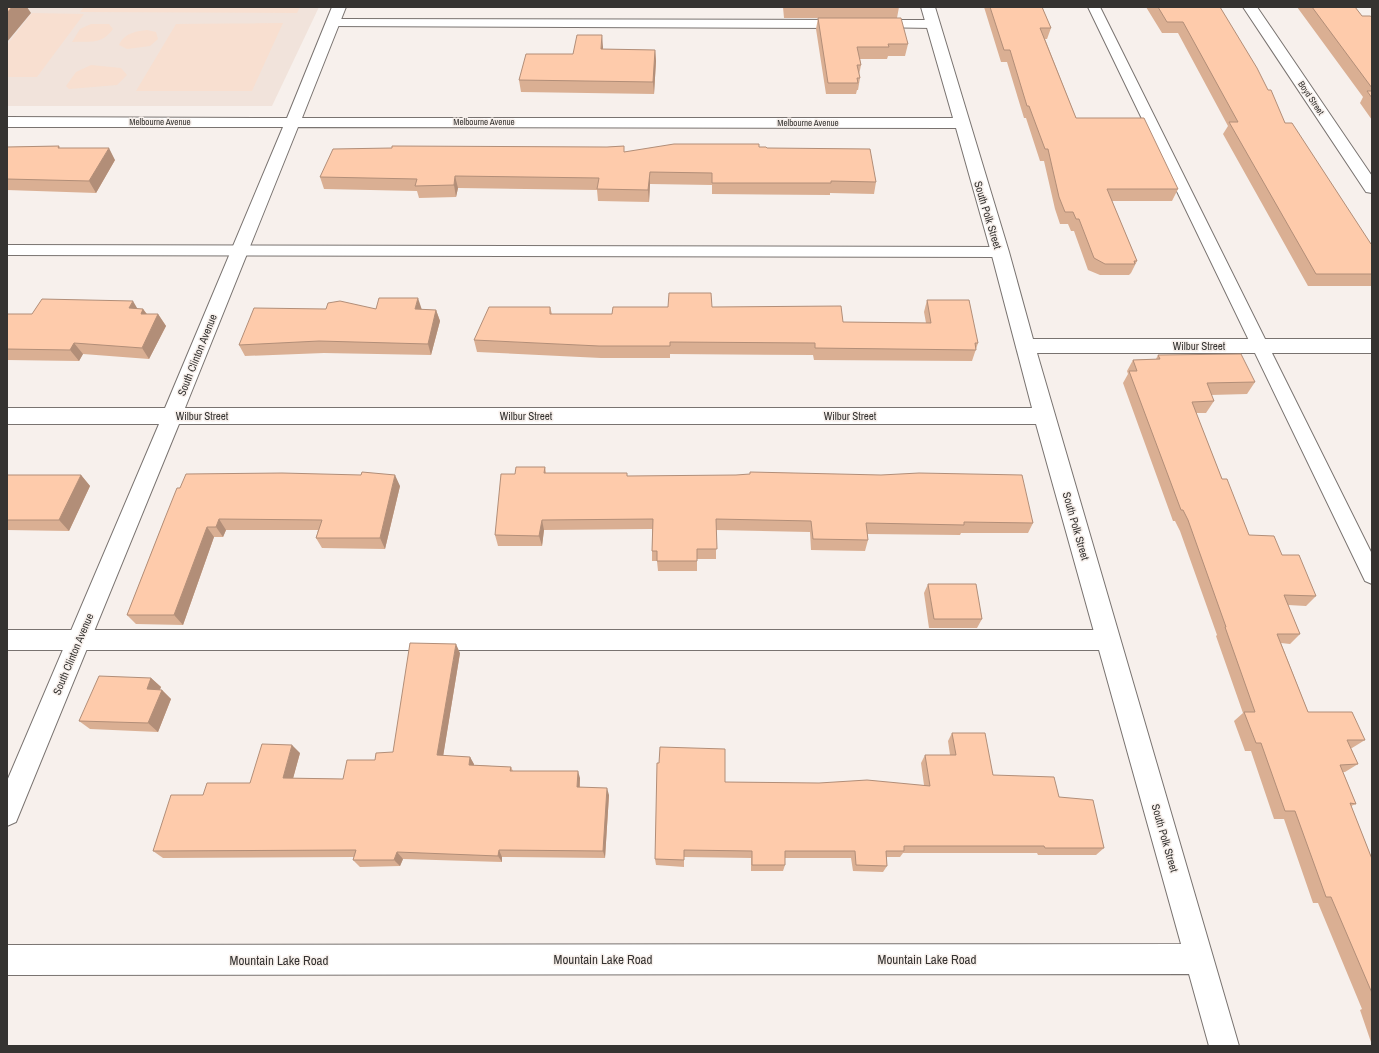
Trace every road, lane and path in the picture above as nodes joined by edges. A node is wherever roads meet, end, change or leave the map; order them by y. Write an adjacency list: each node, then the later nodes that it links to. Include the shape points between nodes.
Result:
1 (1094, 7): 13 (lane)
2 (1250, 7): 8 (street, Boyd Street)
3 (336, 15): 4 (lane); 6 (street, South Clinton Avenue)
4 (930, 15): 7 (street, South Polk Street)
5 (7, 122): 6 (street, Melbourne Avenue)
6 (293, 122): 7 (street, Melbourne Avenue); 10 (street, South Clinton Avenue)
7 (960, 123): 11 (street, South Polk Street)
8 (1372, 188)
9 (7, 250): 10 (lane)
10 (241, 250): 11 (lane); 16 (street, South Clinton Avenue)
11 (1000, 252): 12 (street, South Polk Street)
12 (1026, 346): 13 (street, Wilbur Street); 17 (street, South Polk Street)
13 (1260, 346): 14 (street, Wilbur Street); 18 (lane)
14 (1372, 346)
15 (7, 416): 16 (street, Wilbur Street)
16 (172, 416): 17 (street, Wilbur Street); 20 (street, South Clinton Avenue)
17 (1044, 416): 21 (street, South Polk Street)
18 (1372, 574)
19 (7, 640): 20 (lane)
20 (78, 640): 21 (lane); 22 (street, South Clinton Avenue)
21 (1108, 640): 23 (street, South Polk Street)
22 (7, 813)
23 (1199, 959): 24 (street, Mountain Lake Road); 25 (street, South Polk Street)
24 (7, 960)
25 (1224, 1046)

